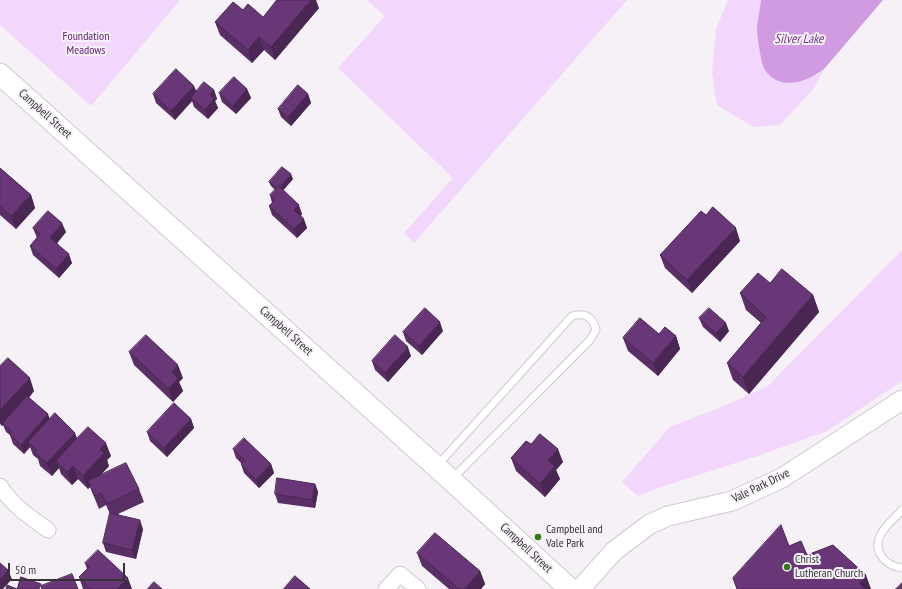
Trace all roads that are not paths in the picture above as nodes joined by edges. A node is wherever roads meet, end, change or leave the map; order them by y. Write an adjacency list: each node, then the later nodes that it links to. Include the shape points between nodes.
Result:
1 (0, 74): 3 (main road, Campbell Street)
2 (902, 400): 11 (street, Vale Park Drive, via 782,478 732,501 668,516 650,524 614,551)
3 (444, 473): 3 (lane, via 572,316 588,316 594,322 596,330 590,340); 10 (main road, Campbell Street)
4 (0, 486): 6 (street, via 21,510)
5 (902, 510): 7 (lane, via 881,533 878,544 880,554 886,562)
6 (48, 530)
7 (902, 568)
8 (386, 589): 9 (street, via 400,574)
9 (418, 589)
10 (570, 589)
11 (580, 589)

